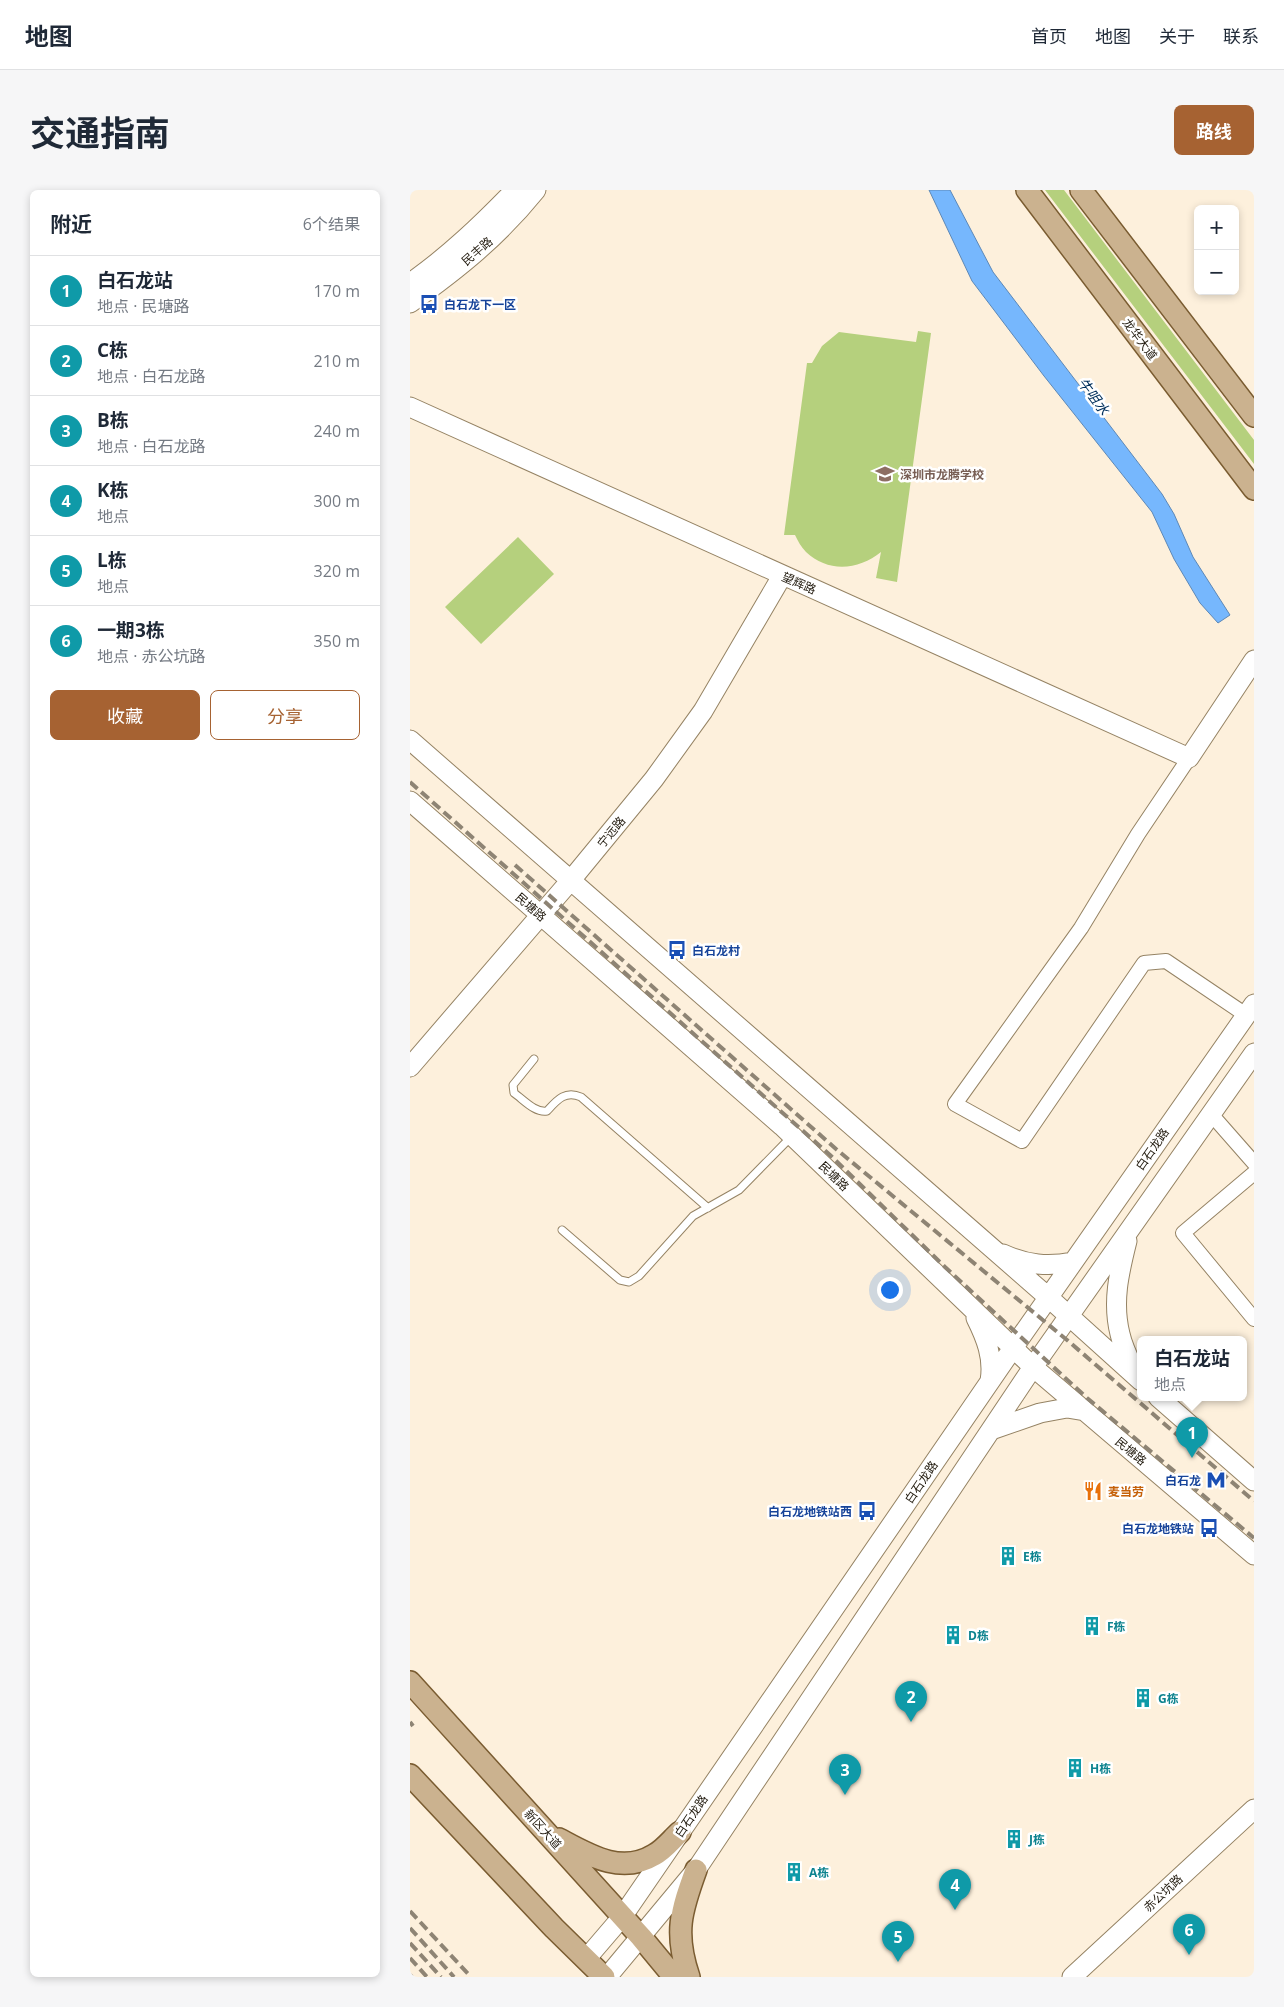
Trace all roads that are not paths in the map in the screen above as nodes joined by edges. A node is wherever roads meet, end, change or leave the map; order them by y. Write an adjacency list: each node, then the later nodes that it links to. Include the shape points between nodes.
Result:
1 (515, 190): 5 (main road, 民丰路, via 477,230)
2 (536, 190): 6 (main road, 民丰路, via 489,242)
3 (1027, 190): 9 (main road, 龙华大道)
4 (1081, 190): 8 (main road)
5 (410, 282)
6 (410, 303)
7 (410, 407): 10 (main road, 望辉路)
8 (1254, 416)
9 (1254, 489)
10 (782, 576): 13 (main road, 望辉路); 15 (main road, 宁远路, via 703,712 654,779)
11 (1254, 660): 13 (main road)
12 (410, 740): 15 (main road)
13 (1189, 758): 17 (street, via 1081,928 955,1104 1022,1141 1144,962 1166,961)
14 (410, 801): 16 (main road, 民塘路)
15 (571, 880): 16 (main road, 宁远路); 28 (main road)
16 (540, 915): 20 (main road, 宁远路); 22 (main road, 民塘路)
17 (1250, 1009): 29 (main road, 白石龙路)
18 (1254, 1053): 21 (main road)
19 (534, 1058): 25 (lane, via 513,1085 514,1093 543,1112 564,1095 573,1094 581,1098)
20 (410, 1067)
21 (1211, 1114): 23 (street); 27 (main road)
22 (792, 1136): 25 (lane, via 739,1190); 31 (main road, 民塘路)
23 (1254, 1163)
24 (1254, 1173): 33 (street, via 1184,1233)
25 (708, 1208): 26 (lane, via 693,1216 639,1276 629,1282 620,1280)
26 (562, 1230)
27 (1129, 1231): 32 (main road); 36 (main road, via 1116,1285 1116,1312 1120,1336)
28 (994, 1250): 29 (main road, via 1016,1260 1039,1265); 30 (main road)
29 (1073, 1262): 30 (main road, 白石龙路)
30 (1048, 1297): 32 (main road); 34 (main road, 白石龙路)
31 (971, 1308): 34 (main road, 民塘路); 38 (main road, via 986,1339 992,1372)
32 (1068, 1317): 35 (main road); 37 (main road)
33 (1254, 1319)
34 (1013, 1348): 35 (main road, 民塘路); 38 (main road, 白石龙路)
35 (1033, 1367): 40 (main road, 民塘路); 41 (main road)
36 (1137, 1374)
37 (1137, 1377)
38 (990, 1381): 48 (main road, 白石龙路)
39 (1163, 1401): 42 (main road)
40 (1085, 1411): 41 (main road, via 1067,1408); 43 (main road, 民塘路)
41 (991, 1430): 49 (main road)
42 (1254, 1481)
43 (1254, 1555)
44 (410, 1682): 47 (main road, 新区大道)
45 (410, 1775): 52 (main road)
46 (1254, 1809): 56 (main road, 赤公坑路)
47 (546, 1832): 48 (main road, via 608,1863 622,1864 655,1855); 50 (main road, 新区大道)
48 (680, 1832): 50 (main road, 白石龙路)
49 (696, 1870): 51 (main road); 55 (main road, via 680,1923)
50 (622, 1916): 51 (main road, 新区大道); 52 (main road, 白石龙路)
51 (641, 1937): 53 (main road); 54 (main road, 新区大道)
52 (586, 1959): 53 (main road)
53 (606, 1977)
54 (674, 1977)
55 (689, 1977)
56 (1072, 1977)

